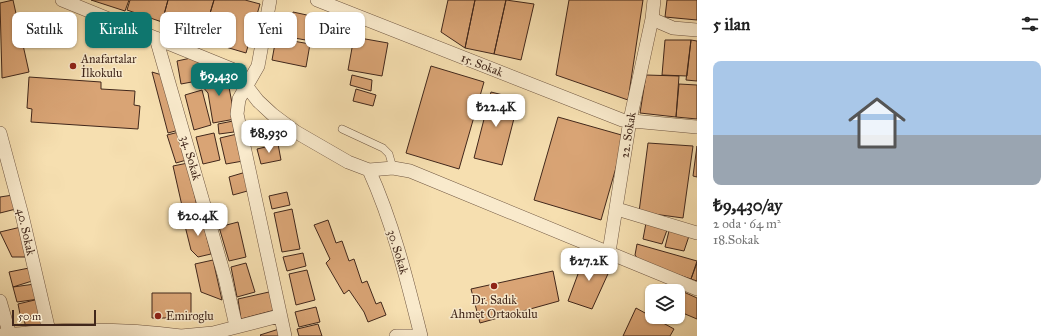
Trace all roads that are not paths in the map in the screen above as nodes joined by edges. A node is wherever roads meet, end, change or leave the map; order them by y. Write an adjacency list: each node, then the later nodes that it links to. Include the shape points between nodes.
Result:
1 (62, 0): 7 (street)
2 (270, 0): 8 (street, via 258,66)
3 (317, 0): 9 (street, 15. Sokak, via 622,120)
4 (654, 0): 5 (street, 22. Sokak)
5 (652, 19): 6 (street, via 673,28); 9 (street, 22. Sokak)
6 (697, 30)
7 (156, 38): 8 (street, via 234,70); 21 (street, 34. Sokak, via 225,278)
8 (247, 86): 14 (street, via 272,114 296,132 348,162); 20 (street, via 238,99 237,114)
9 (630, 120): 10 (street, 15. Sokak); 15 (street, 22. Sokak)
10 (697, 127)
11 (342, 129): 13 (lane, via 383,148 389,154)
12 (0, 133): 22 (street, 40. Sokak, via 22,215)
13 (392, 168): 14 (street); 17 (street, via 410,170)
14 (369, 170): 31 (street, 30. Sokak, via 399,251)
15 (617, 209): 16 (street); 17 (street, 22. Sokak)
16 (697, 233)
17 (609, 252): 18 (street)
18 (697, 289)
19 (0, 301): 26 (street)
20 (279, 316): 21 (street); 28 (street)
21 (236, 326): 25 (street)
22 (48, 331): 23 (street); 26 (street)
23 (91, 334): 24 (street)
24 (154, 334): 27 (street)
25 (214, 334): 27 (street)
26 (6, 335)
27 (181, 336)
28 (285, 336)
29 (396, 336): 30 (street)
30 (411, 336)
31 (421, 336)

